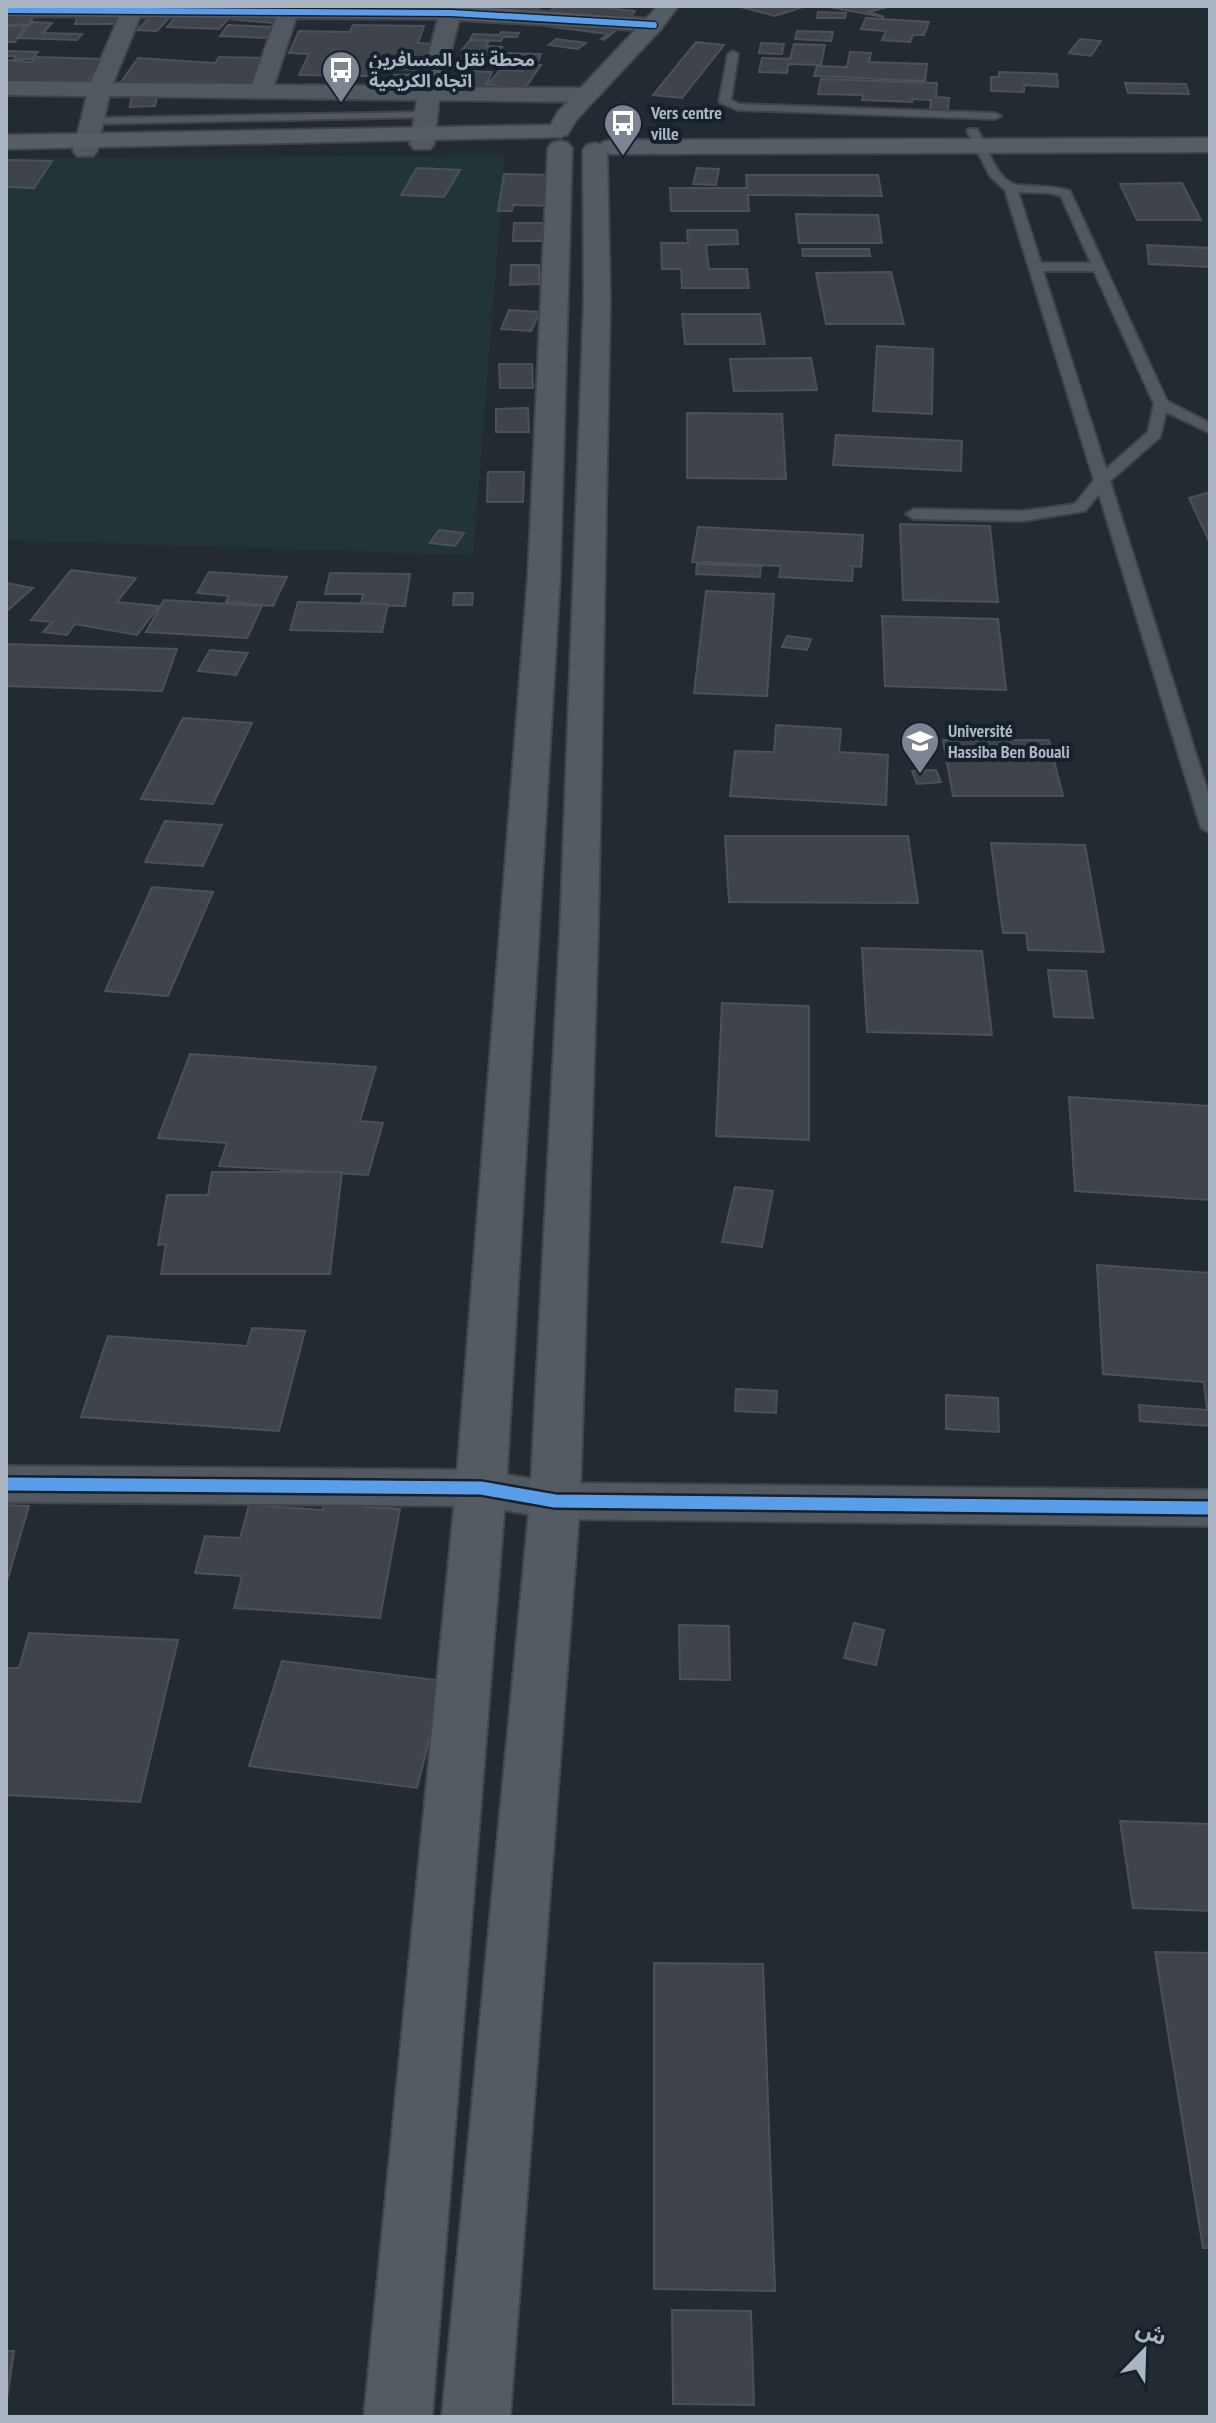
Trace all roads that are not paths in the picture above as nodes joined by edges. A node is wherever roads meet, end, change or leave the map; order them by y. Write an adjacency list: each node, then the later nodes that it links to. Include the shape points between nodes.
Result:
1 (668, 6): 7 (main road)
2 (132, 9): 3 (street); 4 (street); 11 (street)
3 (6, 10)
4 (289, 10): 5 (street); 12 (street)
5 (452, 10): 6 (street); 15 (street)
6 (538, 12): 7 (street)
7 (654, 25): 9 (main road)
8 (733, 54): 14 (lane, via 725,102 737,107 852,117)
9 (605, 77): 13 (main road); 17 (main road, via 602,103)
10 (6, 88): 11 (street)
11 (99, 90): 12 (street); 18 (street)
12 (261, 91): 15 (street)
13 (589, 95): 15 (street); 17 (main road, via 566,117)
14 (995, 116)
15 (425, 121): 17 (main road); 18 (main road)
16 (1210, 133): 19 (main road)
17 (584, 136): 19 (main road); 32 (main road, via 544,576); 33 (main road, via 597,301 579,933)
18 (88, 137): 20 (main road); 22 (main road)
19 (977, 139): 21 (main road); 23 (lane, via 996,176)
20 (6, 142)
21 (1210, 145)
22 (6, 153)
23 (1011, 188): 24 (lane); 25 (lane, via 1066,194)
24 (1038, 267): 25 (lane); 28 (lane)
25 (1099, 267): 26 (lane)
26 (1161, 404): 27 (lane); 28 (lane, via 1155,434)
27 (1210, 429)
28 (1103, 479): 29 (lane, via 1080,508 1023,516); 30 (lane)
29 (914, 514)
30 (1210, 828)
31 (6, 1484): 32 (street)
32 (481, 1488): 33 (street); 35 (main road)
33 (555, 1501): 34 (street); 36 (main road)
34 (1210, 1508)
35 (398, 2417)
36 (476, 2417)

